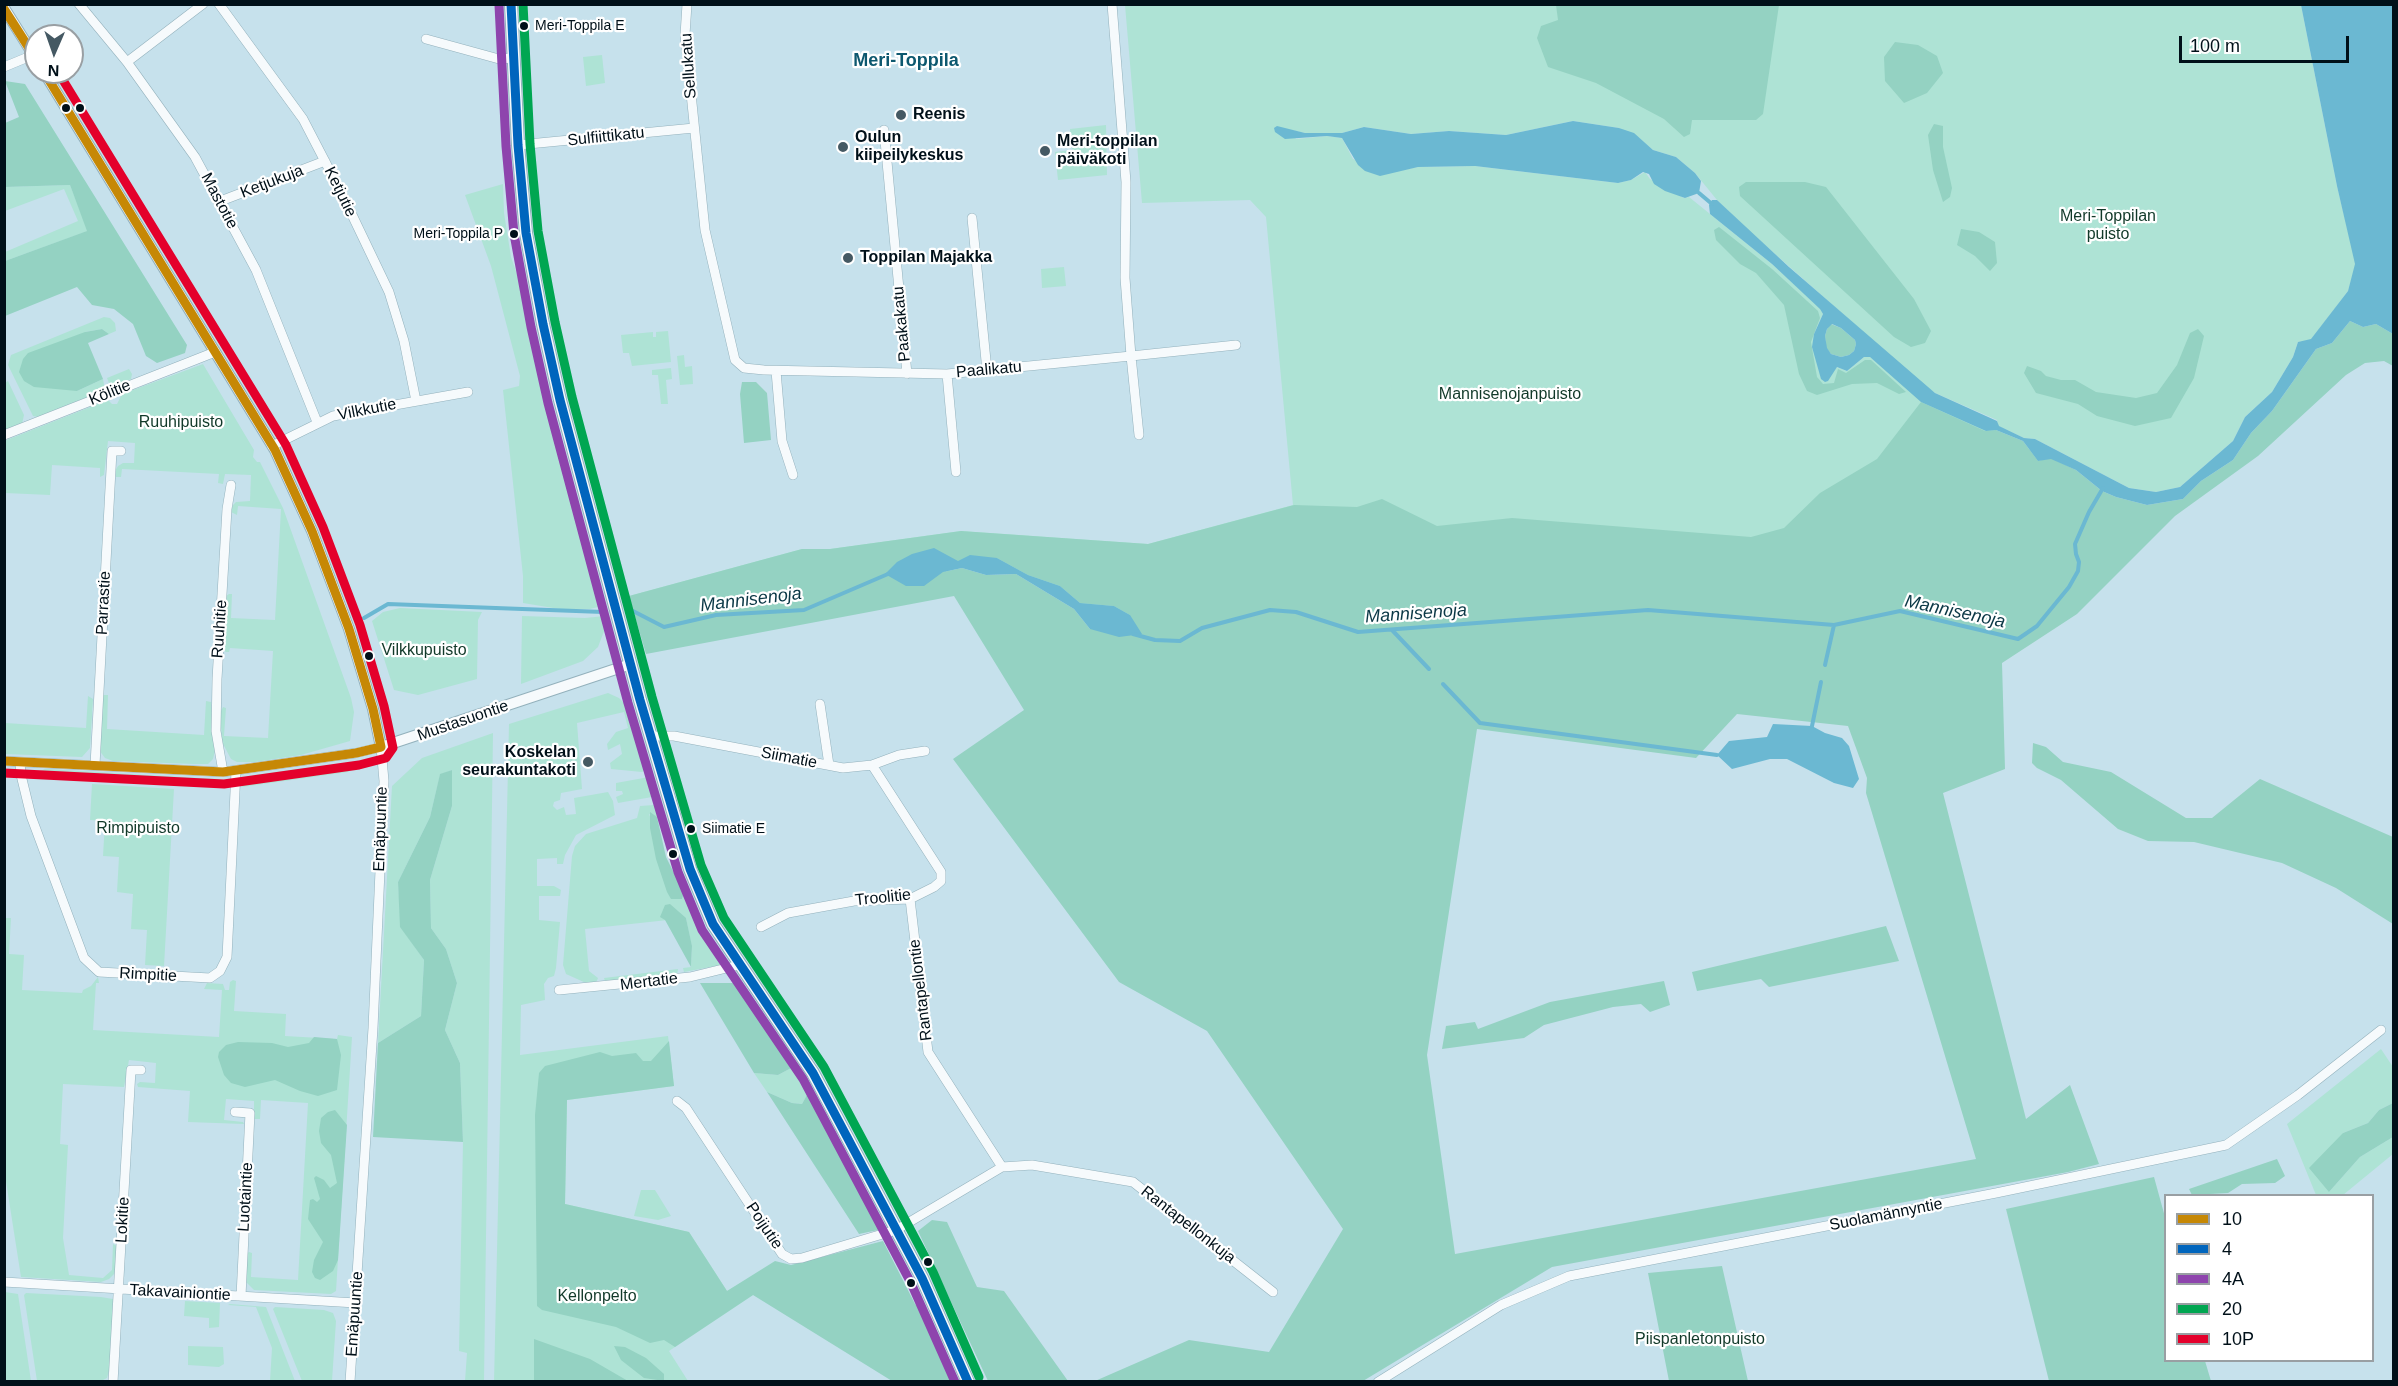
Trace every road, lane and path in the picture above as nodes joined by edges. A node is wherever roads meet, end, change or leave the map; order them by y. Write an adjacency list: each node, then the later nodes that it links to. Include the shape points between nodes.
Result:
1 (79, 4): 12 (street, Mastotie)
2 (203, 4): 12 (street)
3 (219, 4): 18 (street, Ketjutie, via 303,119)
4 (511, 4): 10 (main road)
5 (687, 4): 15 (street, Sellukatu, via 685,35)
6 (1112, 4): 23 (street, via 1126,182 1125,278)
7 (4, 8): 9 (street)
8 (426, 39): 10 (street, via 499,59)
9 (24, 40)
10 (513, 58): 17 (main road)
11 (24, 61): 13 (street)
12 (127, 62): 19 (street, Mastotie, via 195,157)
13 (4, 67)
14 (51, 84): 22 (street, Emäpuuntie)
15 (694, 128): 17 (street, Sulfiittikatu); 24 (street, Paalikatu, via 705,230 733,354 744,368)
16 (884, 130): 26 (street, Paakakatu)
17 (518, 145): 38 (main road, via 526,233 543,324)
18 (325, 161): 19 (street, Ketjukuja); 29 (street, Ketjutie, via 389,292)
19 (218, 202): 30 (street, Mastotie, via 256,270)
20 (972, 218): 25 (street)
21 (1236, 345): 23 (street, Paalikatu)
22 (215, 351): 31 (street, Kölitie); 33 (street, Emäpuuntie)
23 (1131, 356): 25 (street, Paalikatu); 32 (street)
24 (776, 371): 26 (street, Paalikatu); 36 (street, via 782,441)
25 (987, 371): 27 (street, Paalikatu)
26 (907, 374): 27 (street, Paalikatu)
27 (946, 374): 35 (street)
28 (468, 392): 29 (street, Vilkkutie)
29 (416, 401): 30 (street, Vilkkutie)
30 (317, 422): 33 (street, Vilkkutie)
31 (4, 435)
32 (1139, 435)
33 (272, 446): 41 (street, Emäpuuntie, via 312,531 349,629)
34 (122, 451): 45 (street, Parrastie, via 112,451)
35 (956, 472)
36 (793, 475)
37 (231, 486): 49 (street, Ruuhitie, via 217,679 216,731)
38 (631, 664): 40 (main road); 41 (street, Mustasuontie)
39 (820, 704): 46 (street)
40 (651, 736): 46 (street, Siimatie, via 674,736); 52 (main road, via 690,869 713,924)
41 (381, 747): 48 (street, Mustasuontie); 64 (street, Emäpuuntie, via 384,781 374,1004)
42 (925, 751): 47 (street, Siimatie)
43 (4, 761): 44 (street, Mustasuontie)
44 (20, 762): 45 (street, Mustasuontie); 48 (street, Rimpitie, via 31,816 84,958 99,972 210,978 220,972 227,957)
45 (96, 765): 49 (street, Mustasuontie)
46 (829, 765): 47 (street, Siimatie)
47 (872, 765): 50 (street, Troolitie, via 941,872 941,881 934,888)
48 (236, 771): 49 (street, Mustasuontie)
49 (223, 772)
50 (910, 898): 51 (street, Troolitie, via 854,901 788,913); 58 (street, Rantapellontie, via 928,1052)
51 (761, 927)
52 (739, 965): 53 (street, Mertatie, via 680,978); 59 (main road, via 813,1073)
53 (558, 990)
54 (2382, 1030): 68 (street, Suolamännyntie, via 2226,1145 1569,1276 1501,1305)
55 (141, 1070): 61 (street, Lokitie, via 131,1070)
56 (677, 1101): 59 (street, Poijutie, via 686,1108 786,1258 797,1260)
57 (235, 1112): 63 (street, Luotaintie, via 250,1113)
58 (1002, 1167): 59 (street, Rantapellonkuja); 62 (street, Rantapellonkuja, via 1032,1165 1133,1182)
59 (896, 1230): 67 (main road)
60 (4, 1282): 61 (street, Takavainiontie)
61 (119, 1290): 63 (street, Takavainiontie); 65 (street, Lokitie)
62 (1273, 1292)
63 (241, 1296): 64 (street, Takavainiontie)
64 (356, 1303): 66 (street, Emäpuuntie)
65 (113, 1382)
66 (350, 1382)
67 (968, 1382)
68 (1378, 1382)

